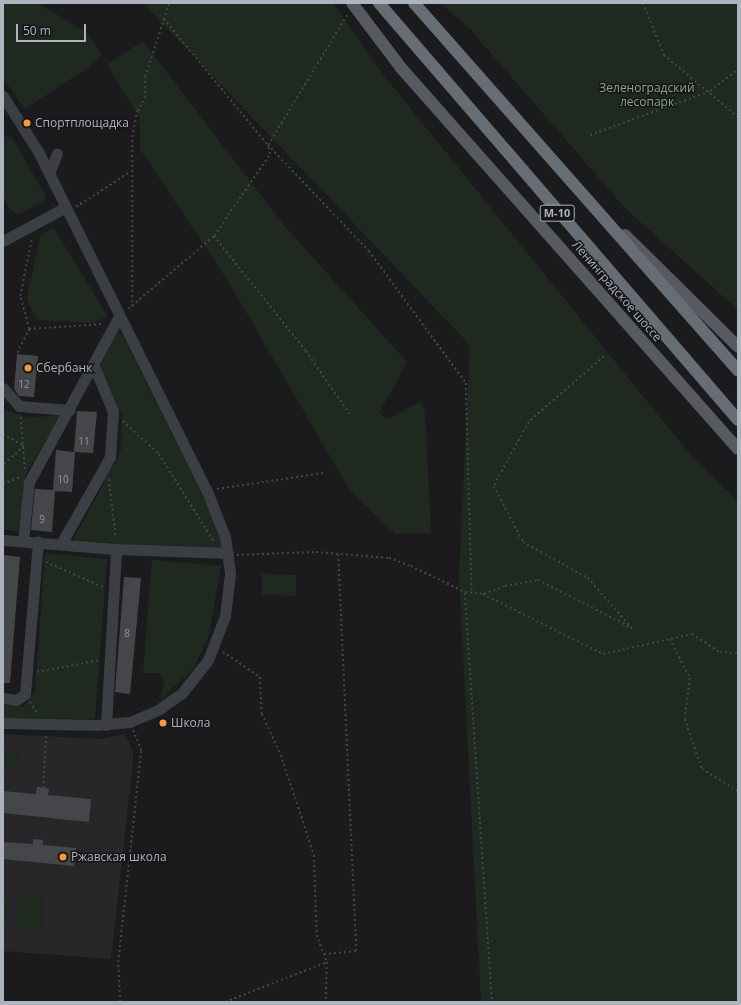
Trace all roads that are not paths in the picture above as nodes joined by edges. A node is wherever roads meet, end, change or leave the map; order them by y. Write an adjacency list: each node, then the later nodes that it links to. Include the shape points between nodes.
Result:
1 (379, 3): 16 (highway, Ленинградское шоссе / М-10, via 583,244)
2 (414, 3): 7 (highway, М-10)
3 (353, 4): 17 (main road, Ленинградское шоссе, via 402,69)
4 (3, 96): 6 (street, via 39,153)
5 (57, 153): 6 (street)
6 (49, 174): 8 (street)
7 (589, 200): 11 (main road, М-10); 13 (highway, М-10)
8 (64, 208): 9 (street); 10 (street)
9 (3, 241)
10 (119, 316): 12 (street); 23 (street, via 207,491 221,523)
11 (738, 347)
12 (94, 366): 15 (street); 21 (street, via 113,412 110,457)
13 (738, 370)
14 (3, 388): 15 (street, via 20,406)
15 (70, 410): 19 (street, via 31,479)
16 (738, 420)
17 (738, 449)
18 (3, 540): 19 (street)
19 (23, 541): 20 (street)
20 (38, 542): 21 (street); 24 (street, via 25,694 16,700)
21 (61, 544): 22 (street)
22 (116, 549): 23 (street); 26 (street)
23 (225, 556): 26 (street, via 228,602 214,647 200,672 182,693 157,711 130,722)
24 (3, 698)
25 (3, 723): 26 (street)
26 (106, 724)

